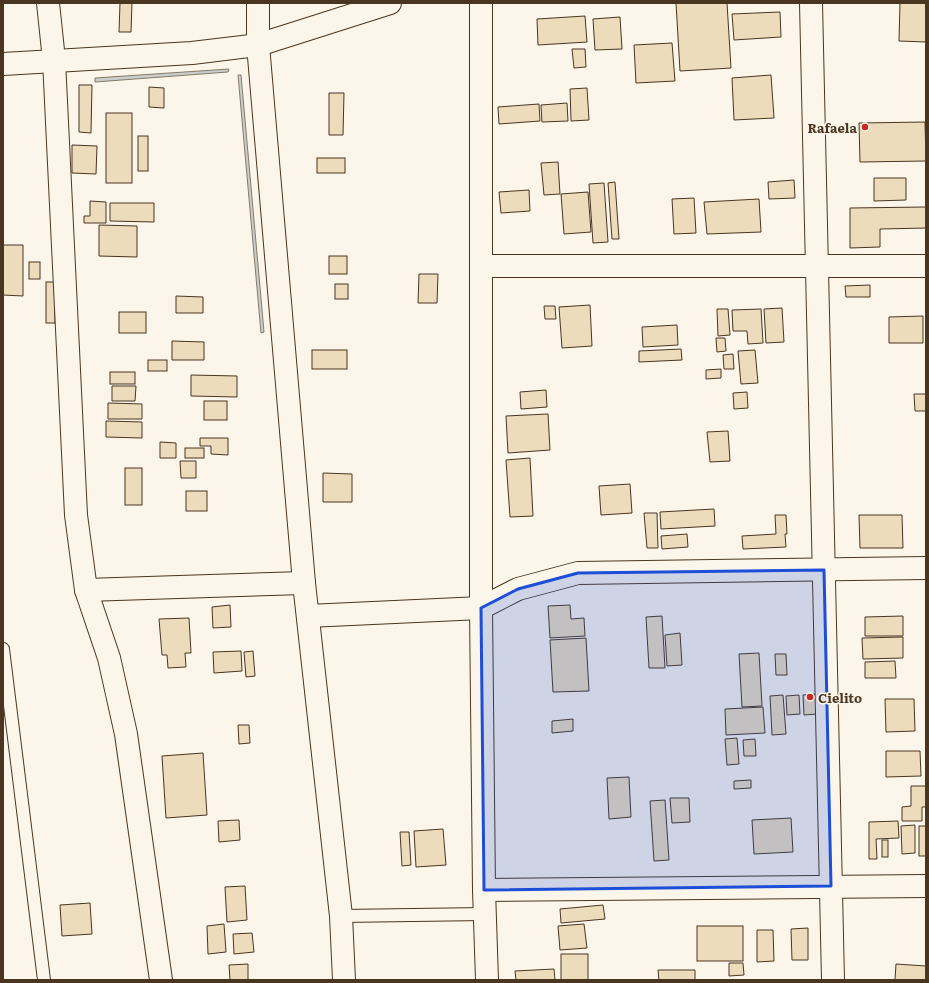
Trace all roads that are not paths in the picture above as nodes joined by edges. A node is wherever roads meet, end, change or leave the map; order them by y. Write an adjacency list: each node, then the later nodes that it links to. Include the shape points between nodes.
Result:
1 (48, 3): 7 (street)
2 (258, 3): 6 (street)
3 (390, 3): 6 (street)
4 (481, 3): 9 (street)
5 (811, 3): 10 (street)
6 (258, 45): 7 (street, via 192,53); 14 (street)
7 (54, 60): 8 (street); 15 (street, via 76,515)
8 (3, 64)
9 (482, 266): 10 (street); 16 (street)
10 (817, 266): 11 (street); 13 (street)
11 (926, 266)
12 (926, 568): 13 (street)
13 (824, 570): 16 (street, via 578,574 518,589); 19 (street)
14 (304, 583): 15 (street); 17 (street)
15 (86, 590): 25 (street, via 109,658 126,734)
16 (481, 608): 17 (street); 21 (street)
17 (308, 616): 23 (street)
18 (3, 649): 24 (lane)
19 (831, 886): 20 (street); 21 (street); 28 (street)
20 (926, 886)
21 (484, 890): 22 (street)
22 (484, 914): 23 (lane); 27 (street)
23 (341, 916): 26 (street)
24 (44, 980)
25 (161, 980)
26 (344, 980)
27 (487, 980)
28 (833, 980)

